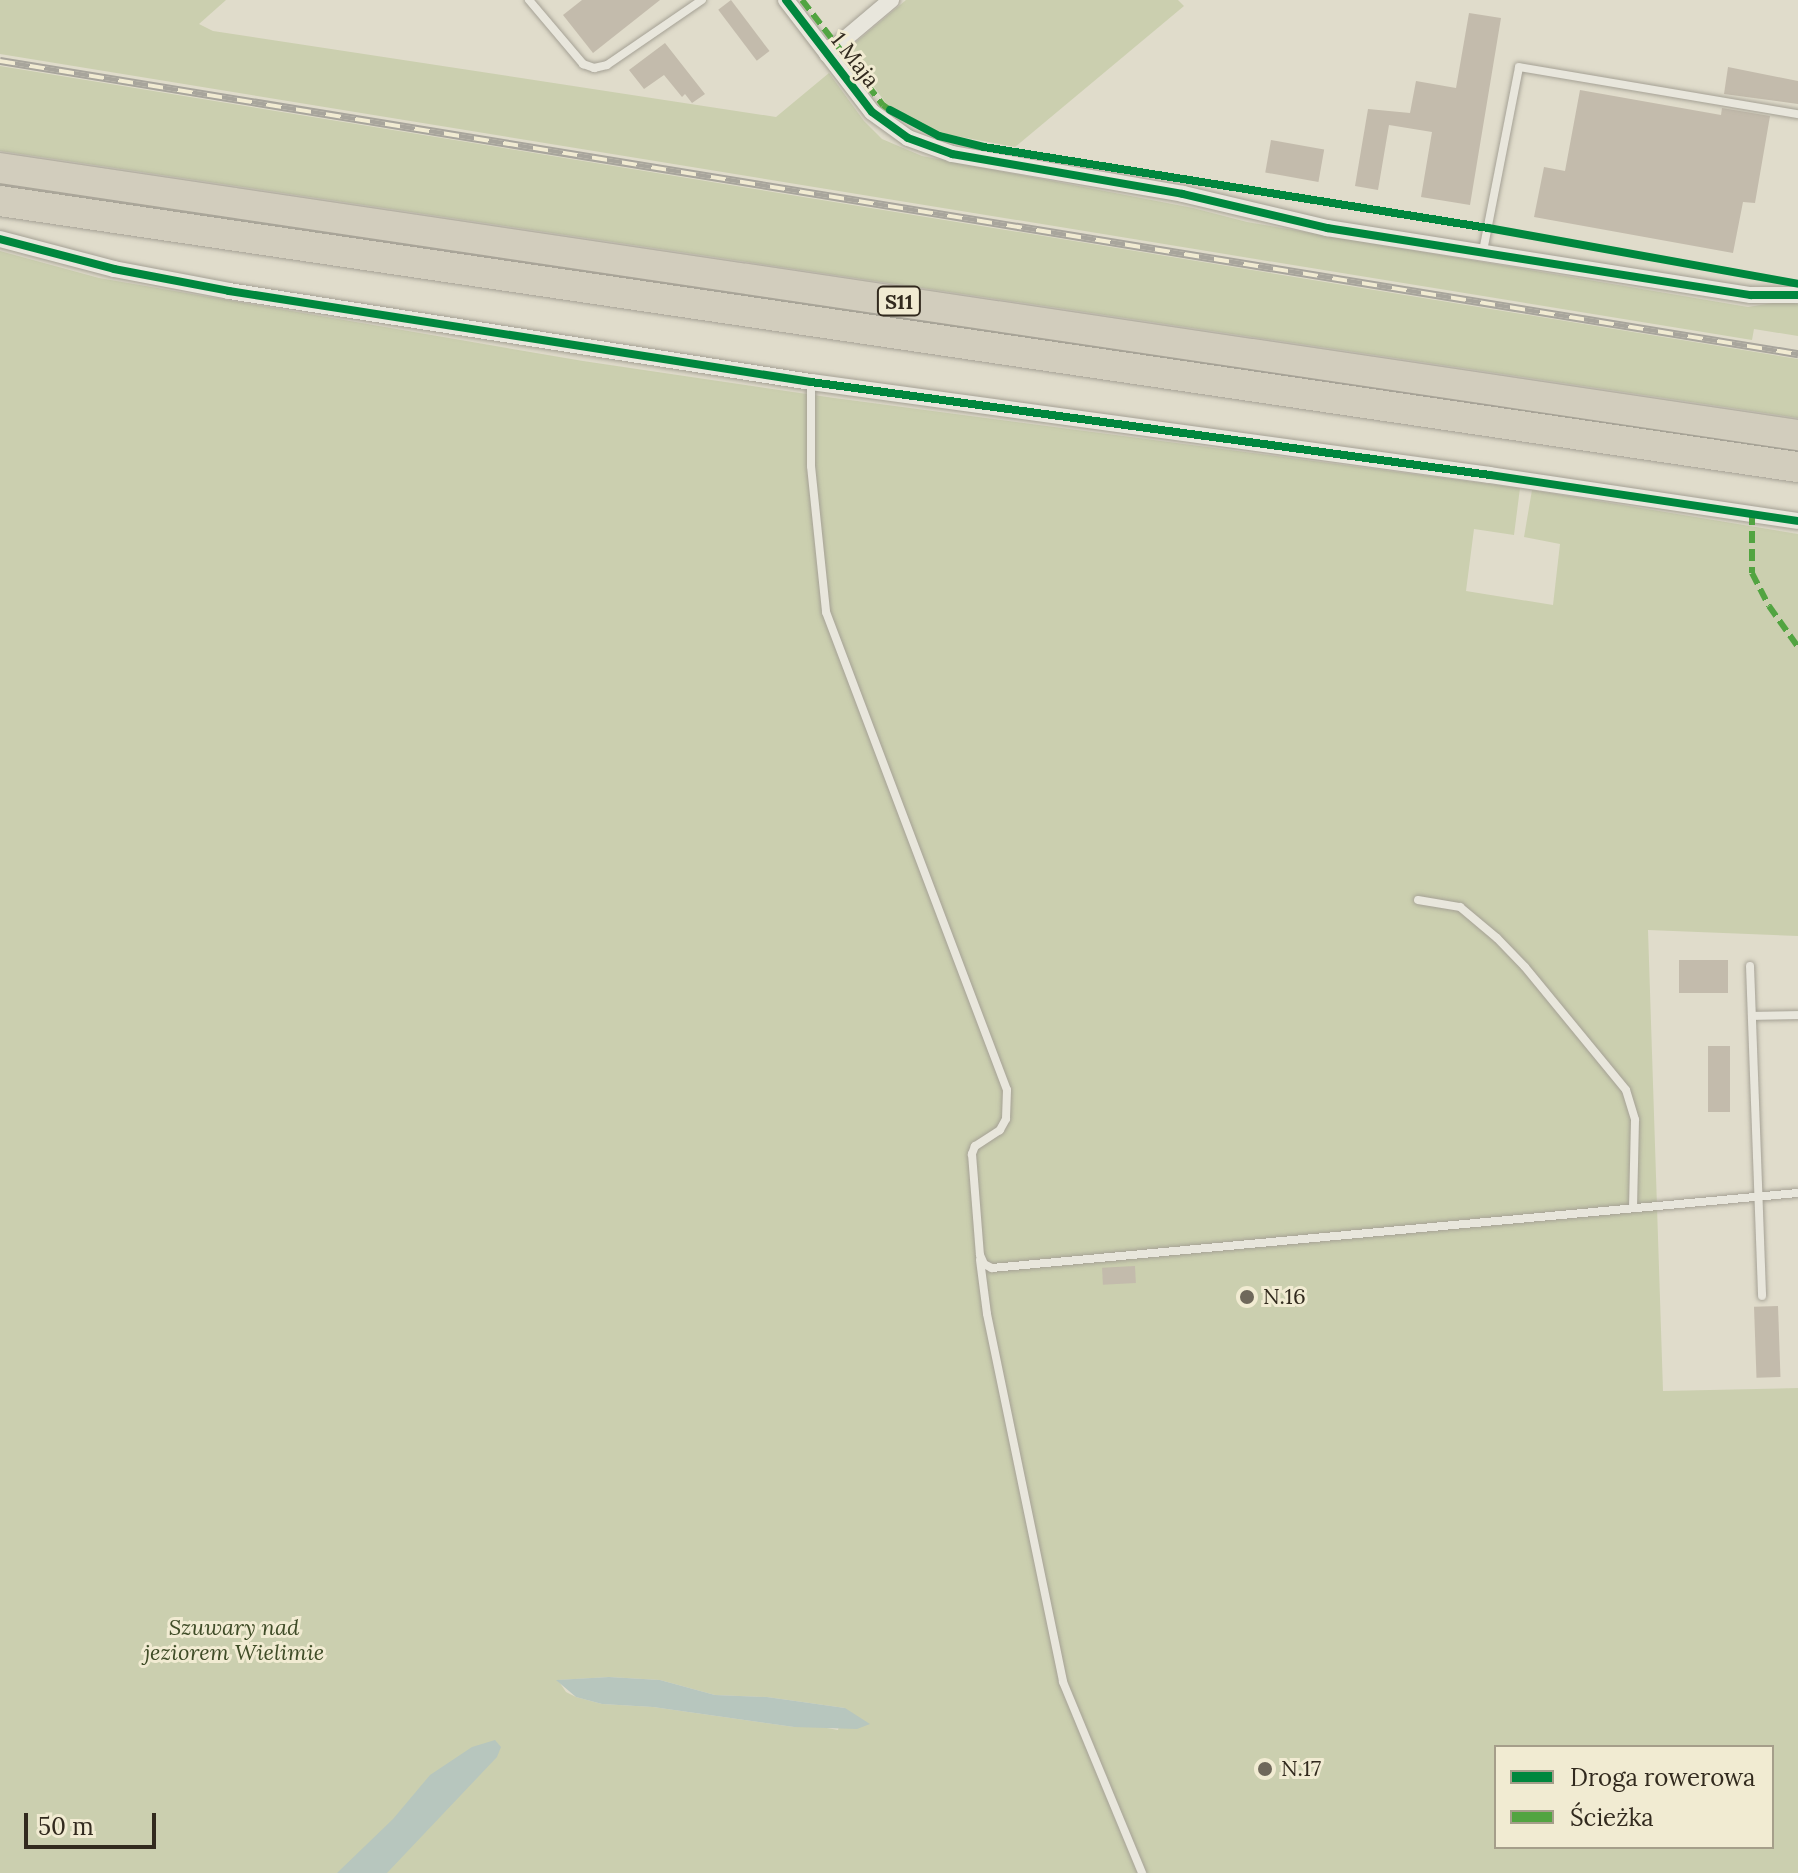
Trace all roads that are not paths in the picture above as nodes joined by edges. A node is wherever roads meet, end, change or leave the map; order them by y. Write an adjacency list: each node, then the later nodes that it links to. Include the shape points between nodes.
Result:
1 (529, 0): 2 (lane, via 583,64 594,68 607,65)
2 (702, 0)
3 (786, 0): 5 (street, 1 Maja)
4 (891, 0): 5 (street, 1 Maja)
5 (827, 54): 10 (street, 1 Maja, via 872,112 925,146 1183,194 1327,228)
6 (1798, 114): 10 (lane, via 1519,67)
7 (0, 168): 13 (highway, S11)
8 (0, 201): 14 (highway, S11)
9 (0, 239): 12 (street, via 114,269 229,291)
10 (1483, 251): 11 (street, 1 Maja, via 1751,295)
11 (1798, 295)
12 (811, 382): 15 (street); 23 (lane, via 811,466 826,612 1007,1090 1006,1119 1000,1130 975,1146 972,1154)
13 (1798, 435)
14 (1798, 467)
15 (1798, 521)
16 (1418, 900): 22 (lane, via 1460,907 1497,938 1626,1090 1635,1120)
17 (1750, 966): 19 (lane)
18 (1798, 1015): 19 (lane)
19 (1752, 1016): 21 (lane)
20 (1798, 1193): 21 (lane)
21 (1759, 1194): 22 (lane); 24 (lane)
22 (1633, 1207): 23 (lane, via 992,1268)
23 (980, 1255): 25 (lane, via 987,1314 1063,1682)
24 (1762, 1296)
25 (1142, 1873)

